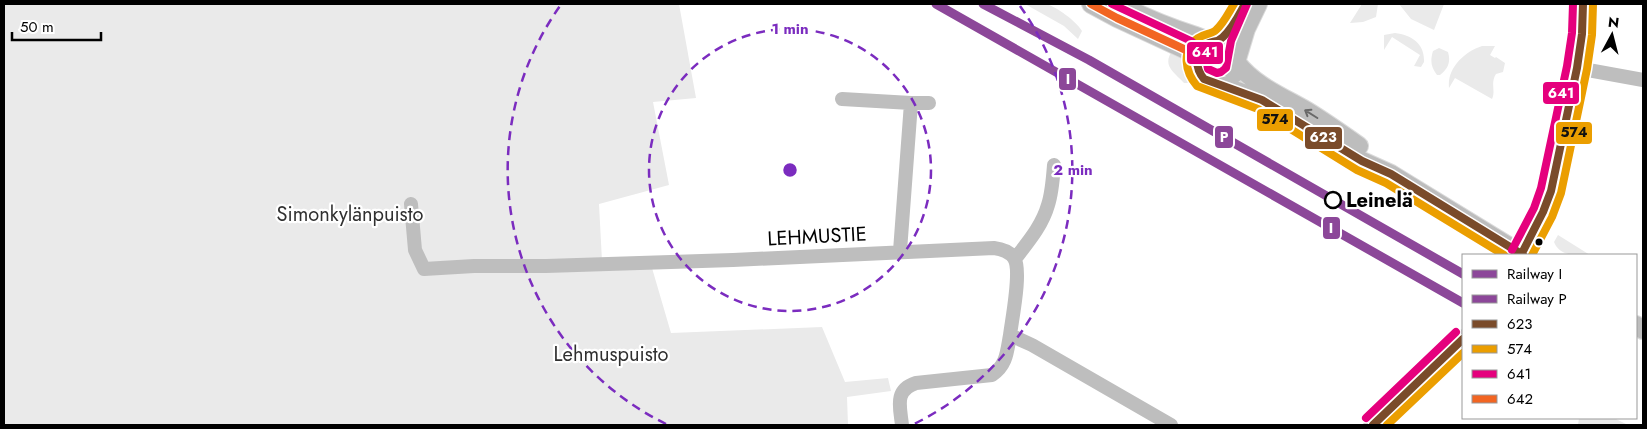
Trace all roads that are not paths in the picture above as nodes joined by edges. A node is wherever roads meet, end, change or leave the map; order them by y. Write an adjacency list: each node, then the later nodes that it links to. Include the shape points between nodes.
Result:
1 (1091, 4): 7 (main road, via 1186,50)
2 (1119, 4): 6 (main road, via 1152,20)
3 (1245, 4): 6 (main road, via 1229,30)
4 (1258, 4): 8 (main road, via 1246,29)
5 (1583, 4): 9 (main road)
6 (1216, 42): 7 (main road, via 1204,46); 8 (main road, via 1232,48)
7 (1196, 58): 11 (main road, via 1199,74 1204,79)
8 (1237, 61): 11 (main road, via 1230,78); 16 (main road, one-way to 8, via 1367,151 1246,74)
9 (1577, 68): 10 (street); 20 (main road, bridge, via 1551,191)
10 (1643, 80)
11 (1219, 83): 16 (main road, via 1262,100 1362,160)
12 (842, 99): 13 (street)
13 (911, 103): 14 (street); 18 (street)
14 (930, 103)
15 (1054, 165): 21 (street, via 1046,212 1029,242)
16 (1392, 174): 19 (main road)
17 (412, 204): 18 (street, LEHMUSTIE, via 415,250 424,269 733,260)
18 (900, 251): 21 (street, LEHMUSTIE, via 994,248 1008,252)
19 (1520, 254)
20 (1522, 254)
21 (1014, 259): 22 (street, via 1018,271)
22 (1010, 335): 24 (street, via 1005,360 992,375 916,383 905,388 900,403); 25 (street)
23 (1458, 344): 26 (main road)
24 (902, 425)
25 (1171, 425)
26 (1374, 425)

